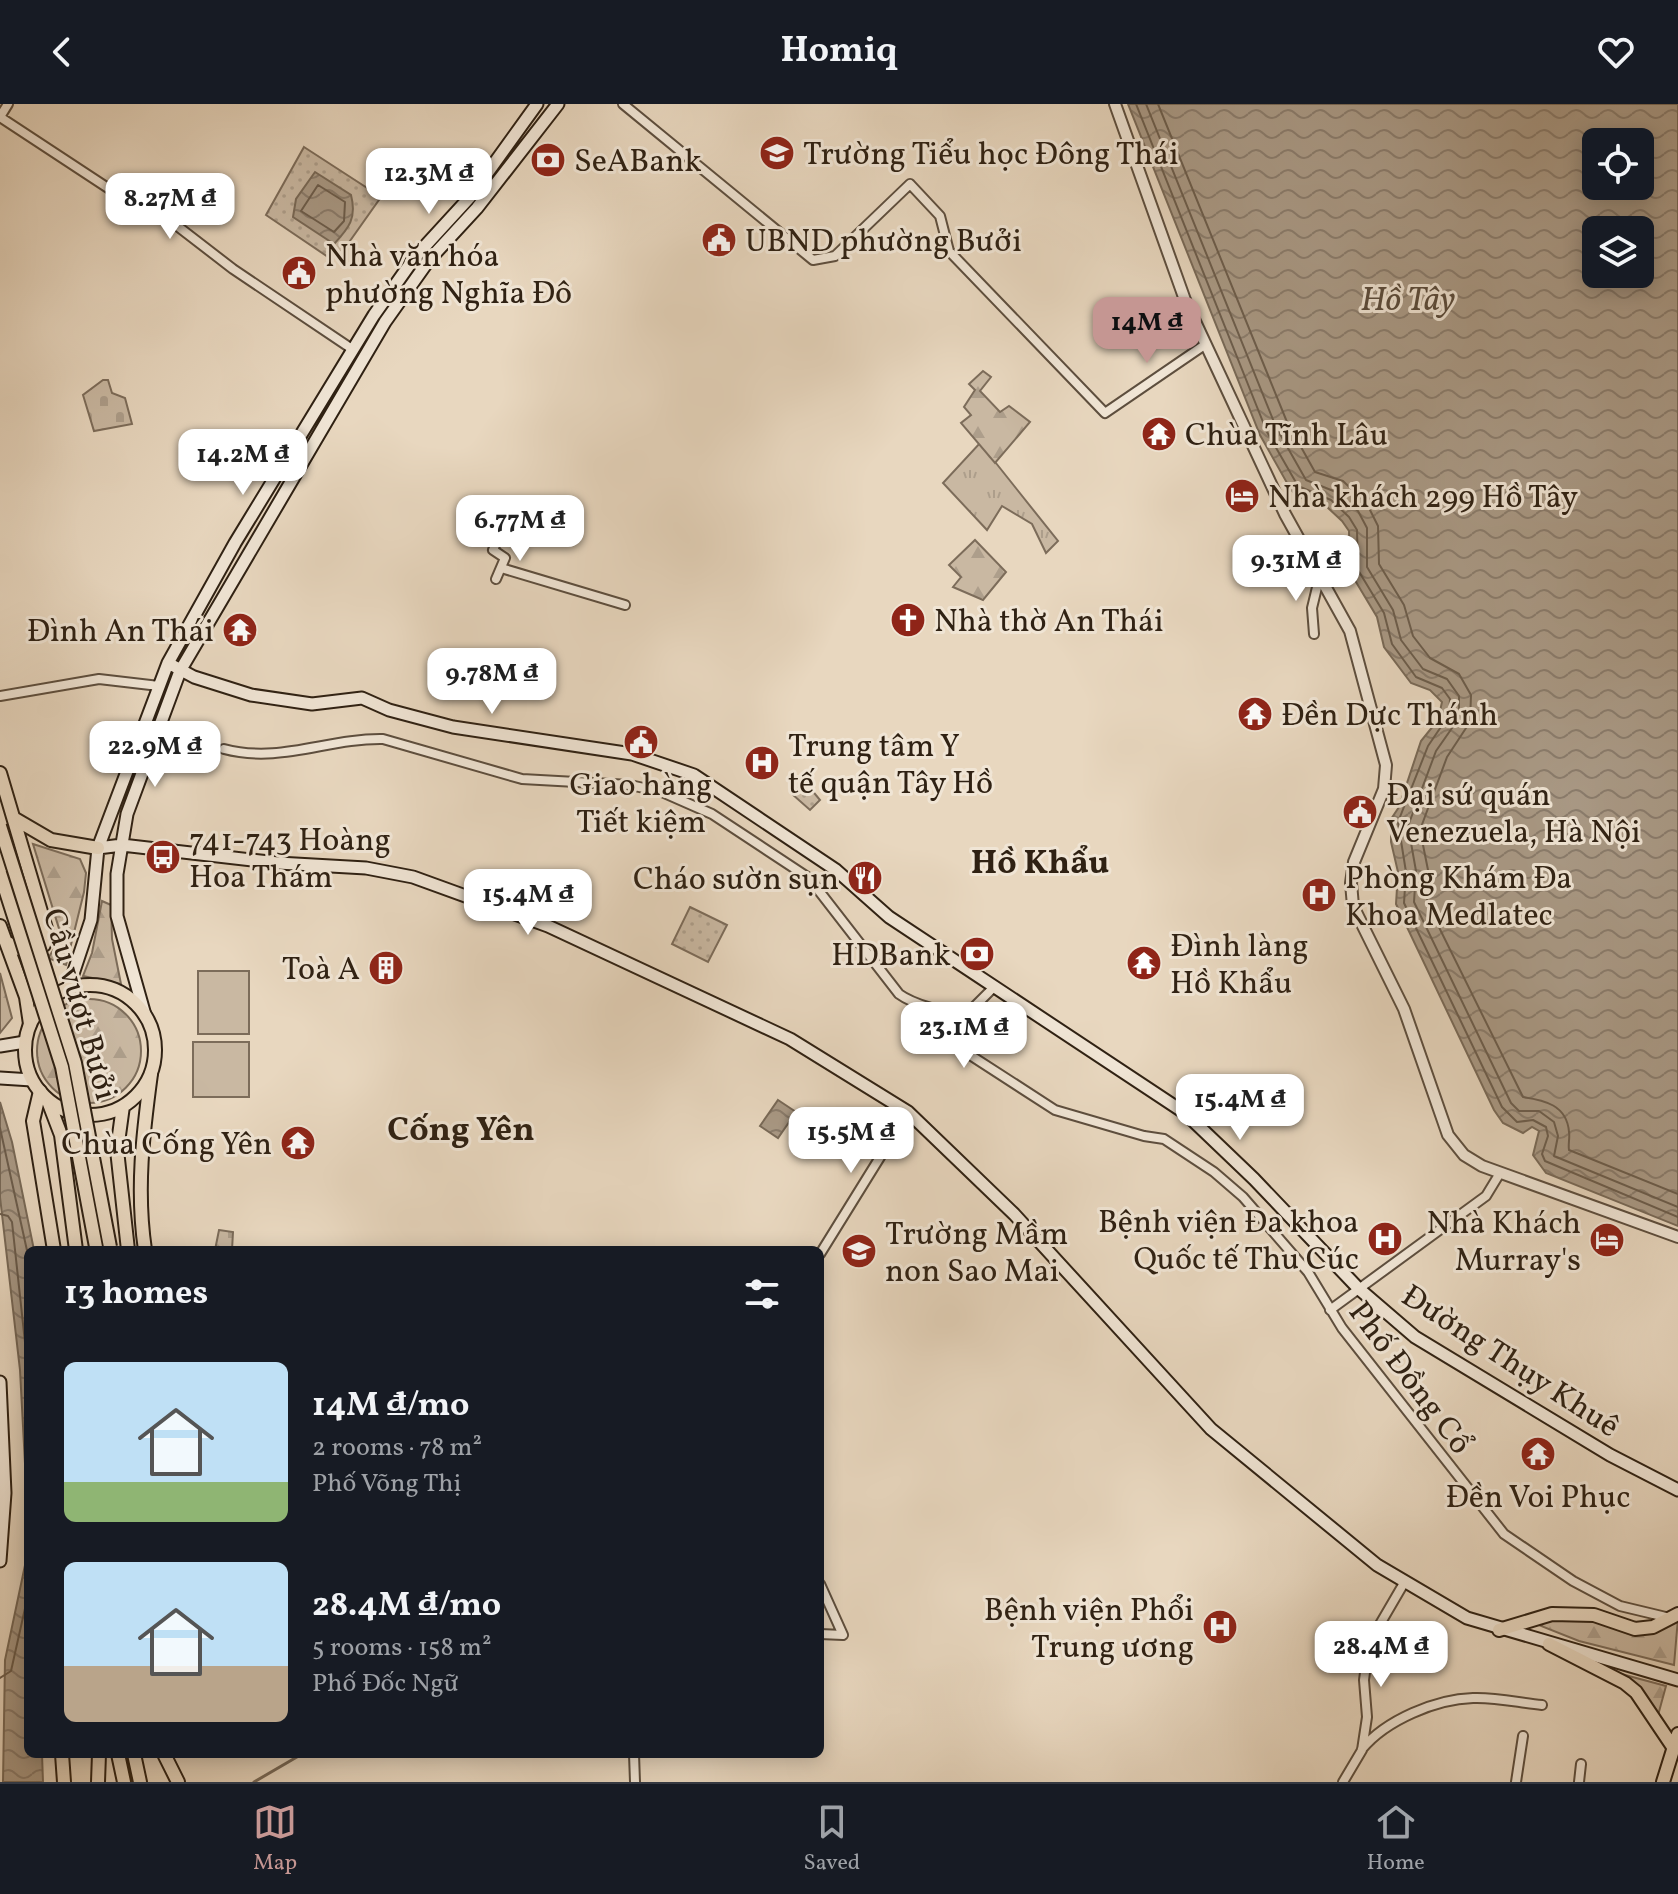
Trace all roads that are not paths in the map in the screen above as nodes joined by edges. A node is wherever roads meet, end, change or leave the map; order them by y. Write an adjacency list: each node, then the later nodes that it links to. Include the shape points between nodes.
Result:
1 (8, 104): 6 (street)
2 (537, 104): 7 (main road)
3 (558, 104): 7 (main road)
4 (623, 104): 9 (street, via 813,260 835,256 910,184 940,216 949,251 1105,413)
5 (1115, 104): 9 (street, via 1180,287)
6 (0, 117): 10 (street, via 114,192 163,215)
7 (461, 217): 8 (main road, via 415,257)
8 (379, 318): 10 (main road); 11 (main road)
9 (1206, 344): 14 (street, via 1285,514)
10 (352, 349): 11 (main road)
11 (327, 403): 18 (main road, via 235,543); 19 (main road)
12 (500, 534): 13 (street, via 493,550 505,558)
13 (501, 568): 15 (street); 16 (street)
14 (1320, 575): 17 (street, via 1312,608); 45 (street, via 1350,631 1386,765 1384,789 1354,862 1353,906 1410,1024 1448,1135 1472,1161)
15 (496, 579)
16 (625, 605)
17 (1314, 634)
18 (168, 663): 19 (main road, Đường Thụy Khuê); 20 (main road)
19 (180, 671): 26 (main road, Đường Thụy Khuê, via 276,699 312,704 362,698 453,727 651,758 694,775); 27 (main road, via 127,814)
20 (159, 686): 21 (street, via 99,679); 28 (main road)
21 (0, 696)
22 (224, 749): 29 (street, via 285,754 383,739 522,779 630,785 662,792 712,814)
23 (0, 773): 24 (main road)
24 (15, 819): 28 (main road, via 51,840); 32 (main road, via 47,932 44,945 27,953)
25 (0, 826): 50 (main road, Cầu vượt Bưởi, bridge, via 83,1091)
26 (777, 827): 29 (street); 33 (main road, Đường Thụy Khuê, via 889,917)
27 (122, 845): 28 (main road); 35 (main road, via 117,916); 44 (main road, via 366,868 474,897 790,1039)
28 (98, 848): 34 (main road, via 91,920)
29 (765, 848): 36 (street, via 809,878 899,994)
30 (0, 873): 49 (main road, Cầu vượt Bưởi, bridge, via 62,1067)
31 (0, 926): 32 (main road)
32 (8, 943): 37 (main road)
33 (995, 986): 36 (street); 54 (main road, Đường Thụy Khuê, via 1185,1113)
34 (68, 989): 35 (main road, via 94,986 119,992); 37 (main road, via 39,1009)
35 (145, 1015): 40 (main road, via 155,1043)
36 (960, 1021): 55 (street, Phố Đồng Cổ, via 970,1055 1034,1099 1080,1118 1164,1139 1214,1172 1280,1238)
37 (30, 1024): 38 (main road)
38 (25, 1042): 39 (main road); 42 (main road)
39 (0, 1046)
40 (151, 1074): 43 (main road); 52 (main road, via 140,1173)
41 (0, 1078): 42 (main road)
42 (39, 1090): 43 (main road, via 70,1112 110,1112); 47 (main road, via 33,1121); 48 (main road, via 61,1135)
43 (123, 1106): 51 (main road, via 117,1150)
44 (908, 1112): 53 (street); 59 (main road, via 1014,1214 1220,1438)
45 (1500, 1173): 46 (street); 54 (street, via 1486,1196)
46 (1678, 1237)
47 (53, 1246)
48 (75, 1246)
49 (96, 1246)
50 (110, 1246)
51 (128, 1246)
52 (144, 1246)
53 (824, 1248)
54 (1358, 1288): 55 (street); 57 (main road, Đường Thụy Khuê, via 1415,1337)
55 (1330, 1310): 61 (street, Phố Đồng Cổ, via 1504,1534 1620,1606)
56 (0, 1382): 58 (main road, via 5,1505)
57 (1678, 1490)
58 (0, 1561)
59 (1404, 1583): 62 (main road); 70 (street, via 1369,1643)
60 (824, 1593): 63 (street, via 843,1635)
61 (1674, 1616): 62 (main road, via 1635,1629 1594,1615 1552,1614)
62 (1499, 1630): 64 (main road)
63 (824, 1634)
64 (1549, 1644): 65 (main road); 69 (main road, via 1636,1692)
65 (1674, 1679)
66 (1542, 1705): 70 (street, via 1456,1700 1397,1721)
67 (1678, 1734): 69 (main road)
68 (1523, 1736): 86 (street)
69 (1673, 1747): 88 (main road)
70 (1362, 1750): 85 (street)
71 (62, 1758): 79 (main road)
72 (99, 1758): 80 (main road)
73 (119, 1758): 81 (main road)
74 (135, 1758): 82 (main road)
75 (166, 1758): 83 (main road)
76 (174, 1758): 83 (main road)
77 (634, 1758): 84 (street)
78 (1581, 1764): 87 (street)
79 (64, 1782)
80 (98, 1782)
81 (124, 1782)
82 (140, 1782)
83 (178, 1782)
84 (635, 1782)
85 (1343, 1782)
86 (1516, 1782)
87 (1579, 1782)
88 (1663, 1782)

